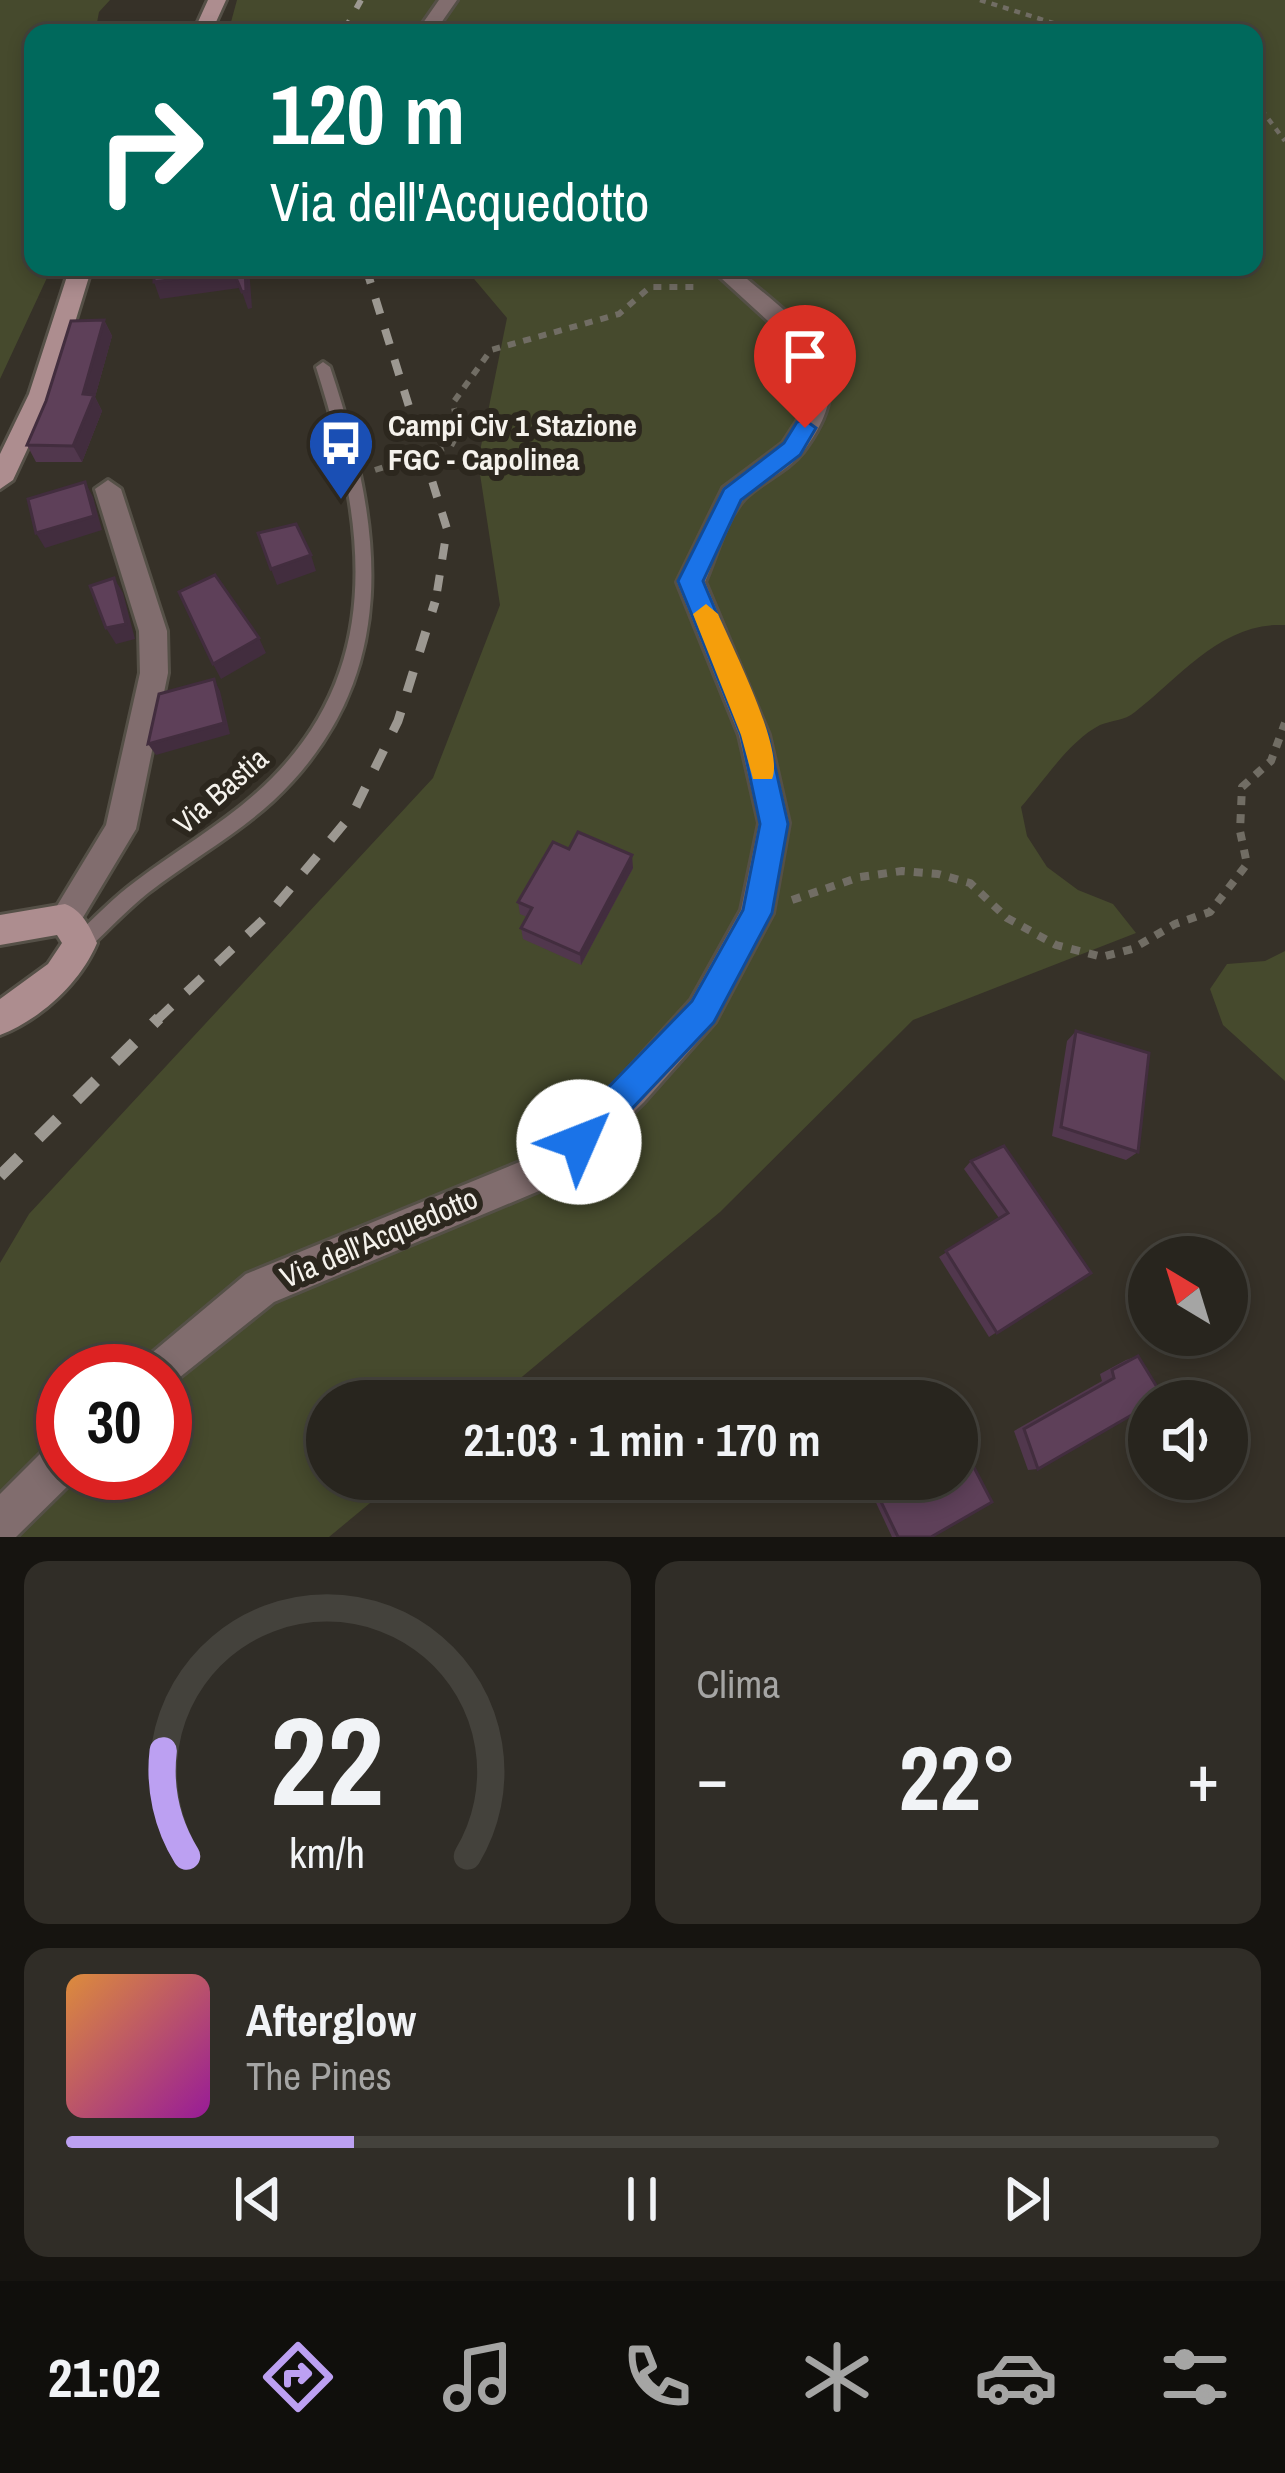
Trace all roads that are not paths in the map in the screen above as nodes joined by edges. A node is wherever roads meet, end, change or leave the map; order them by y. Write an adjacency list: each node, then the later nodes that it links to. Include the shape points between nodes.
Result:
1 (78, 276): 4 (main road, via 41,394)
2 (729, 276): 9 (street, Via dell'Acquedotto, via 799,337 820,371 819,406 792,449 732,495 691,581 754,735 774,824 757,913 703,1012 552,1167 260,1288)
3 (323, 367): 7 (lane, Via Bastia, via 358,475 365,613 331,715 281,780 214,839)
4 (0, 480)
5 (108, 489): 7 (street, via 153,631 154,673 122,829)
6 (0, 930): 7 (main road)
7 (73, 931): 8 (main road, via 60,975)
8 (0, 1019)
9 (192, 1345)
10 (36, 1488): 11 (street)
11 (0, 1523)

